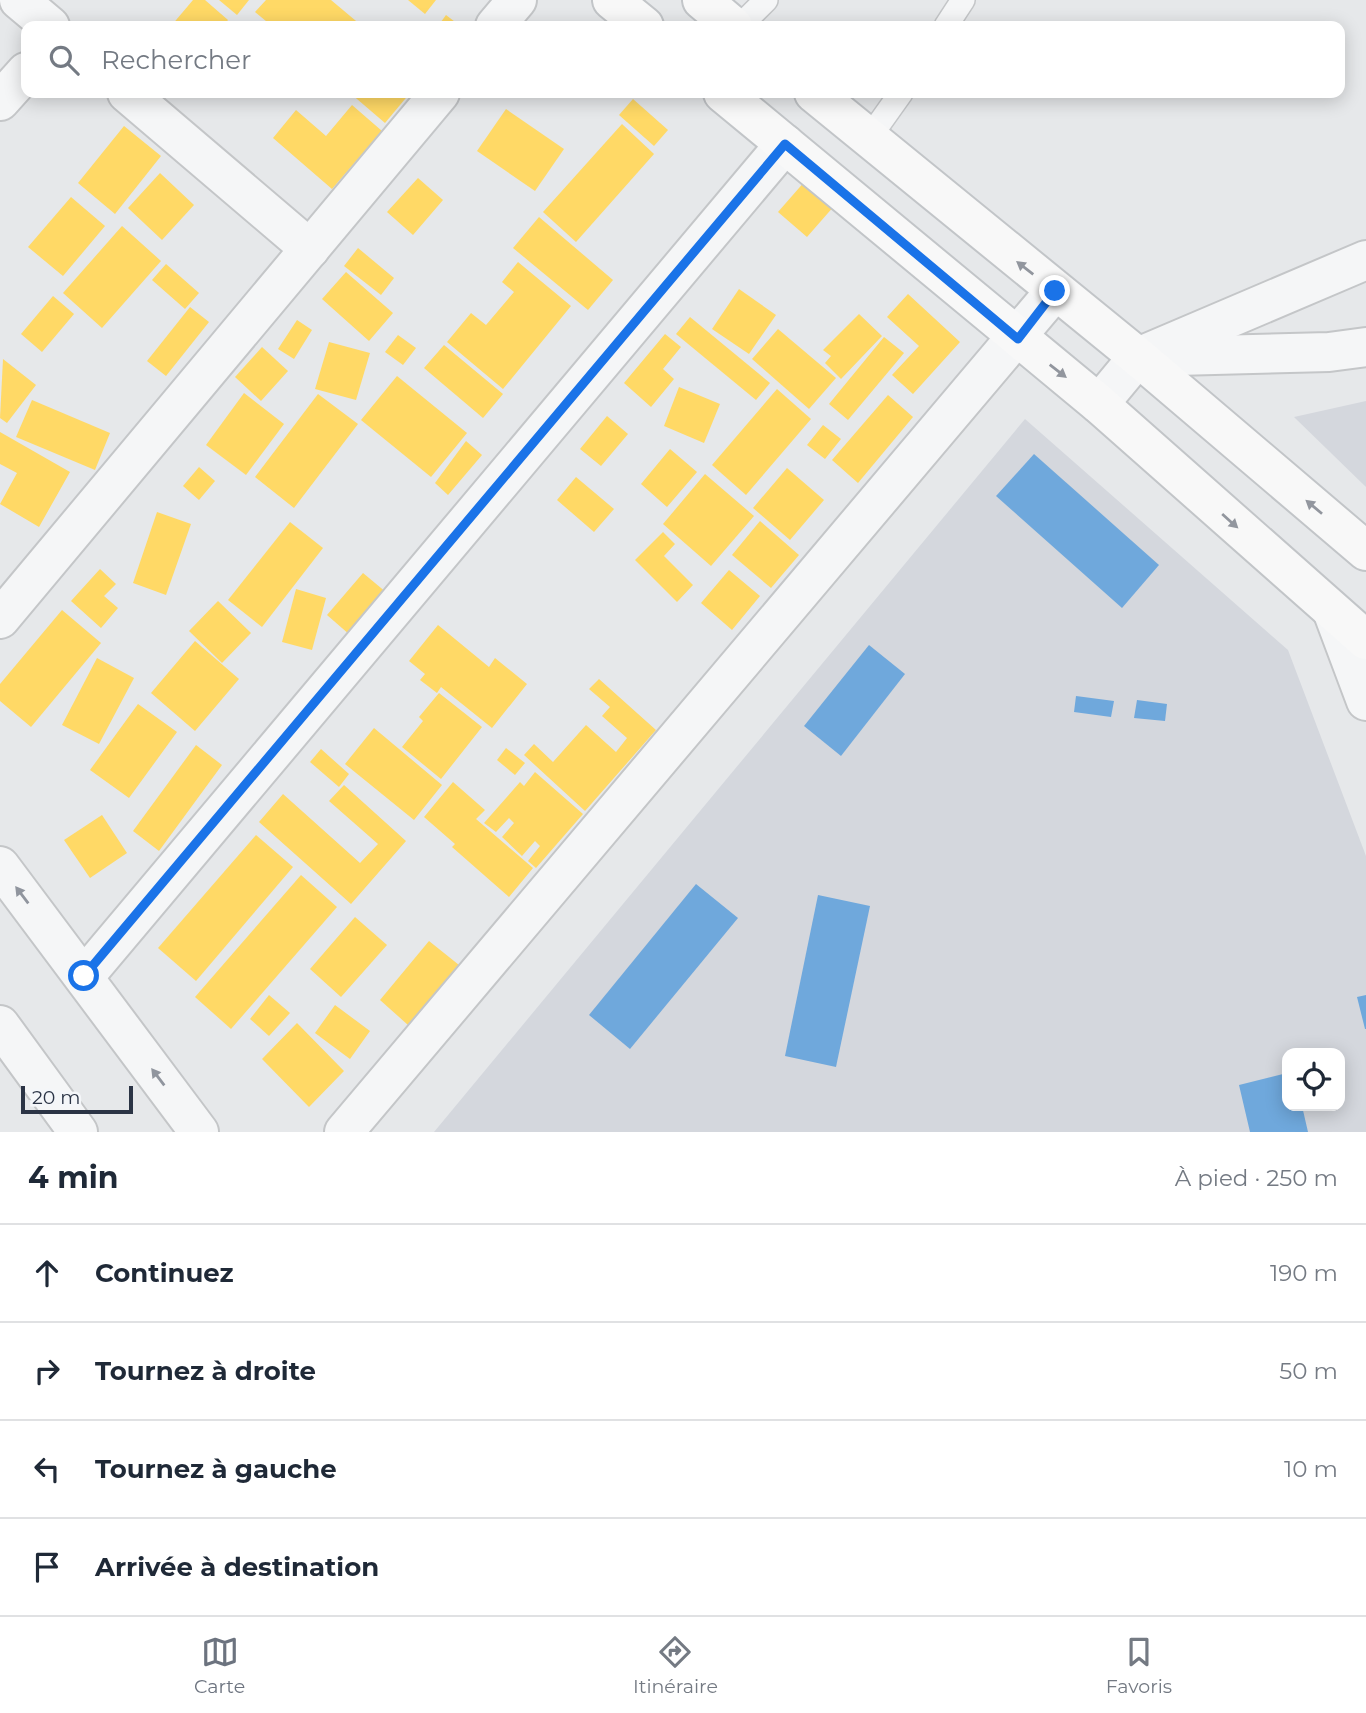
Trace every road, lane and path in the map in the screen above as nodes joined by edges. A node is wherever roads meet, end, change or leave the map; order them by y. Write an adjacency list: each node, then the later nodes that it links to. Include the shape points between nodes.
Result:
1 (19, 0): 7 (street)
2 (517, 0): 8 (street)
3 (612, 0): 9 (main road)
4 (702, 0): 10 (main road)
5 (766, 0): 11 (lane)
6 (963, 0): 12 (lane)
7 (44, 21)
8 (499, 21)
9 (638, 21)
10 (727, 21)
11 (745, 21)
12 (949, 21)
13 (21, 78): 19 (street)
14 (133, 98): 22 (street)
15 (436, 98): 22 (street)
16 (729, 98): 21 (main road)
17 (820, 98): 20 (main road)
18 (897, 98): 20 (lane)
19 (0, 101)
20 (869, 138): 24 (main road, one-way to 20)
21 (785, 144): 25 (main road); 35 (street)
22 (310, 249): 31 (street)
23 (1366, 260): 27 (street)
24 (1055, 291): 25 (street); 27 (main road)
25 (1018, 339): 28 (main road, one-way to 28); 39 (street)
26 (1366, 347): 27 (street)
27 (1138, 357): 28 (street); 29 (main road, one-way to 27)
28 (1099, 404): 30 (main road, one-way to 30)
29 (1366, 551)
30 (1333, 613): 32 (main road); 33 (street)
31 (0, 619)
32 (1366, 640)
33 (1366, 701)
34 (0, 866): 35 (street, one-way to 34)
35 (84, 976): 38 (street, one-way to 35)
36 (0, 1025): 37 (street)
37 (78, 1132)
38 (199, 1132)
39 (344, 1132)

